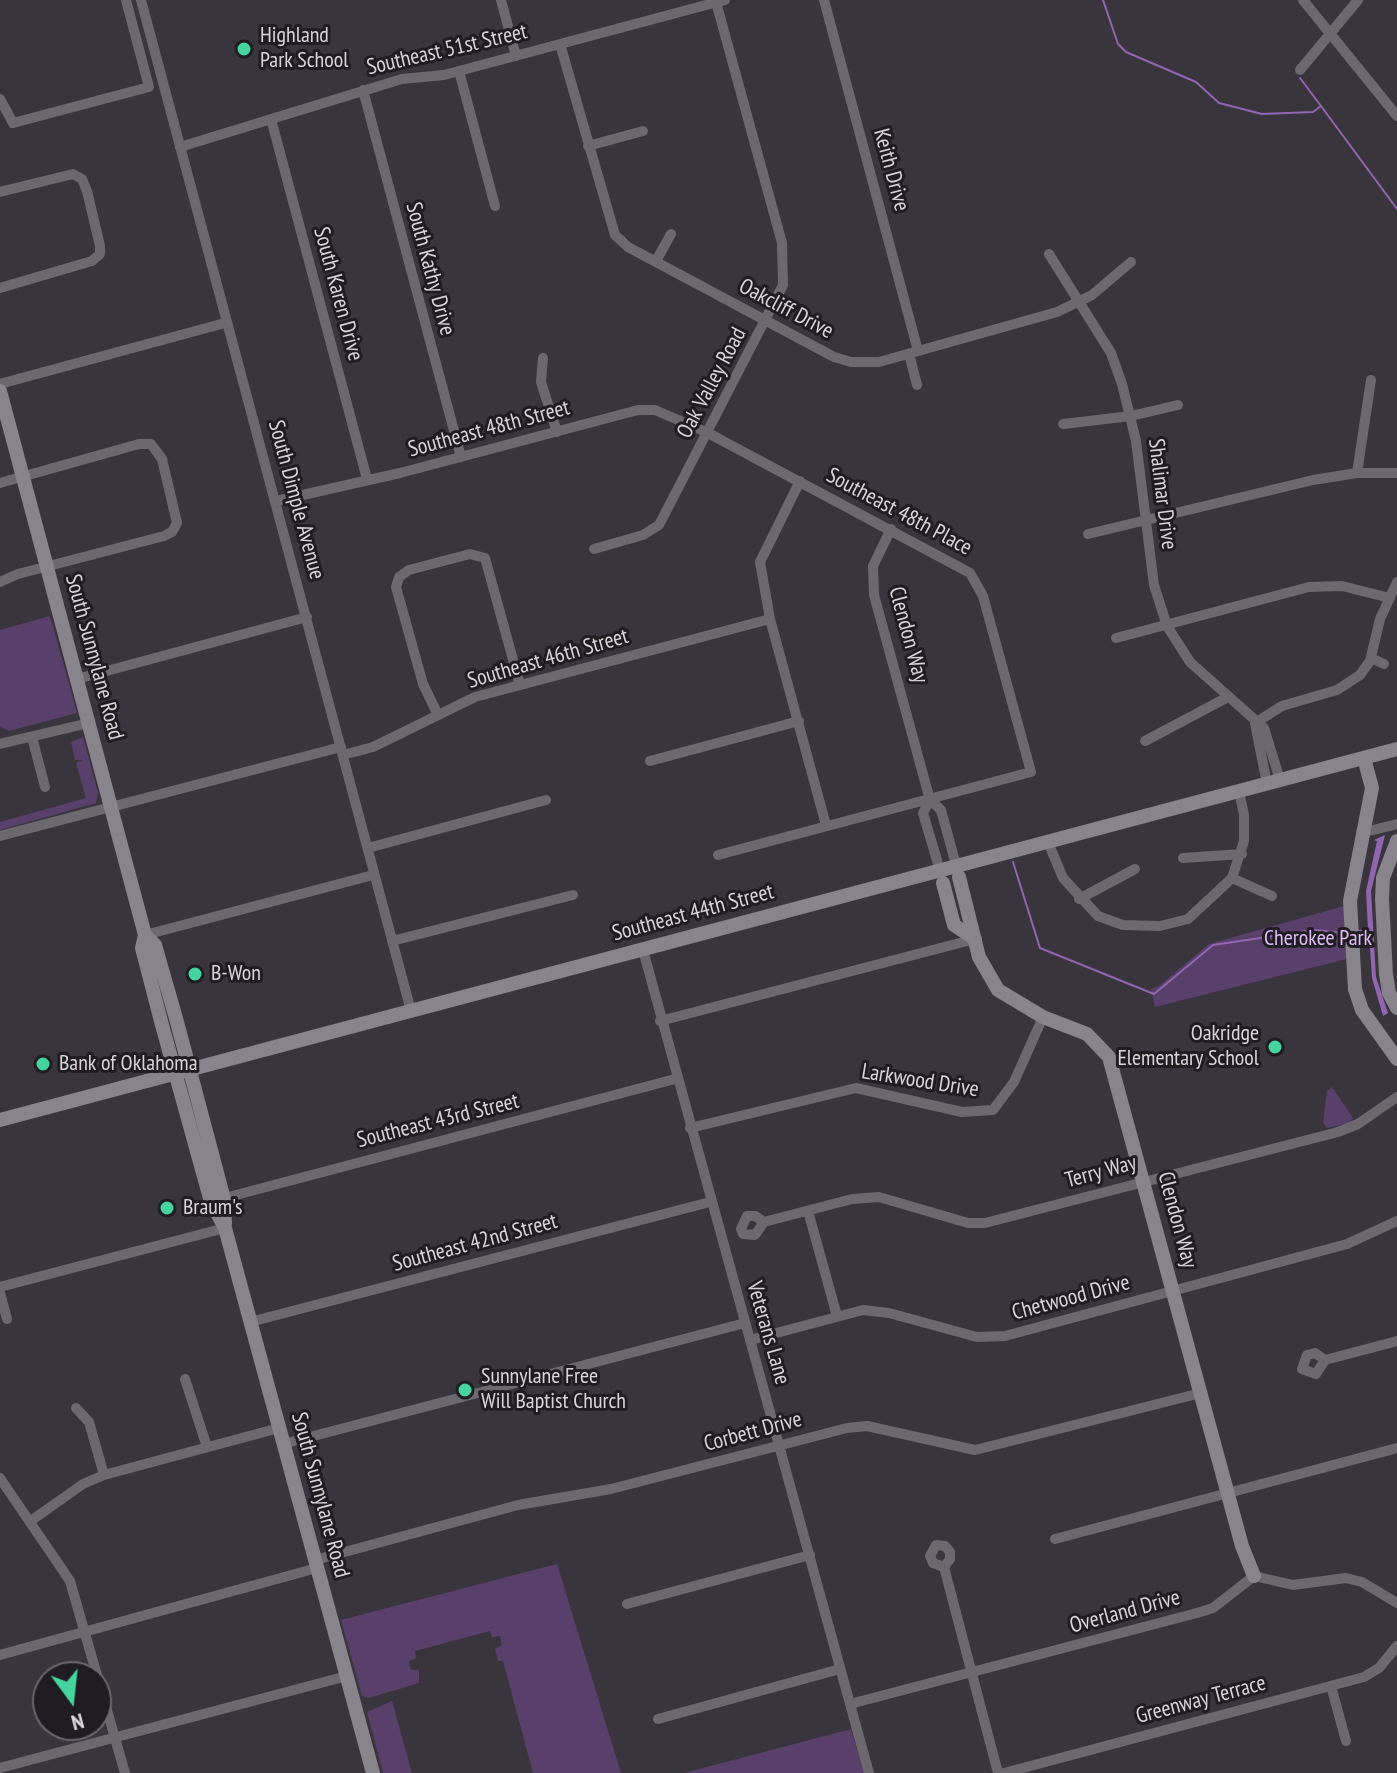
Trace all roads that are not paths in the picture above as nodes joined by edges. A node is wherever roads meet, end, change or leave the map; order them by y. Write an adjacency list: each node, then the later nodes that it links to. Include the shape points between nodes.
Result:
1 (126, 0): 14 (street, via 149,87 13,123)
2 (141, 0): 19 (street, South Dimple Avenue)
3 (501, 0): 10 (street)
4 (824, 0): 30 (street, Keith Drive)
5 (1303, 0): 8 (street)
6 (1358, 0): 8 (street)
7 (720, 1): 9 (street, Southeast 51st Street); 28 (street, Oak Valley Road, via 783,253 783,285)
8 (1329, 33): 11 (street); 15 (street)
9 (560, 44): 10 (street, Southeast 51st Street); 18 (street, Oakcliff Drive)
10 (516, 56): 12 (street, Southeast 51st Street)
11 (1300, 70)
12 (459, 71): 13 (street, Southeast 51st Street); 21 (street)
13 (363, 90): 16 (street, Southeast 51st Street); 41 (street, South Kathy Drive)
14 (0, 99)
15 (1397, 116)
16 (271, 119): 19 (street, Southeast 51st Street); 45 (street, South Karen Drive)
17 (643, 131): 18 (street)
18 (588, 146): 24 (street, Oakcliff Drive, via 611,228 628,247)
19 (180, 147): 29 (street, South Dimple Avenue)
20 (0, 192): 26 (street, via 64,175 82,179 100,254 77,267)
21 (495, 206)
22 (671, 234): 24 (street)
23 (1049, 254): 27 (street, Shalimar Drive)
24 (656, 261): 28 (street, Oakcliff Drive)
25 (1131, 262): 27 (street, Oakcliff Drive)
26 (0, 288)
27 (1080, 302): 30 (street, Oakcliff Drive); 37 (street, Shalimar Drive, via 1111,353)
28 (767, 321): 30 (street, Oakcliff Drive, via 851,362 879,362); 40 (street, Oak Valley Road)
29 (225, 323): 33 (street); 48 (street, South Dimple Avenue)
30 (914, 352): 34 (street, Keith Drive)
31 (543, 358): 39 (street, via 541,382)
32 (1371, 380): 42 (street)
33 (0, 384)
34 (917, 385)
35 (0, 391): 44 (main road, South Sunnylane Road)
36 (1178, 405): 37 (street)
37 (1131, 416): 38 (street); 49 (street, Shalimar Drive)
38 (1063, 424)
39 (557, 432): 40 (street, Southeast 48th Street, via 647,409 670,413); 41 (street, Southeast 48th Street)
40 (708, 433): 46 (street, Southeast 48th Place); 52 (street, Oak Valley Road, via 659,525)
41 (461, 457): 45 (street, Southeast 48th Street)
42 (1357, 473): 43 (street); 49 (street, via 1269,488)
43 (1397, 473)
44 (23, 476): 47 (street); 53 (main road, South Sunnylane Road); 53 (street, via 151,444 162,459 176,510 172,532)
45 (367, 479): 48 (street, Southeast 48th Street)
46 (800, 481): 50 (street, Southeast 48th Place); 58 (street, via 760,562)
47 (0, 483)
48 (276, 501): 57 (street, South Dimple Avenue)
49 (1145, 522): 51 (street); 59 (street, Shalimar Drive, via 1154,585)
50 (891, 529): 81 (street, Clendon Way, via 871,582); 81 (street, Southeast 48th Place, via 960,564 978,582 1031,772)
51 (1088, 534)
52 (594, 549)
53 (47, 567): 54 (street); 63 (main road, South Sunnylane Road)
54 (0, 582)
55 (1397, 582): 56 (street)
56 (1390, 598): 59 (street, via 1342,586 1309,587); 61 (street)
57 (307, 617): 63 (street); 74 (street, South Dimple Avenue)
58 (770, 619): 64 (street, Southeast 46th Street); 67 (street)
59 (1167, 626): 60 (street); 65 (street, Shalimar Drive, via 1190,662)
60 (1116, 638)
61 (1371, 658): 62 (street); 69 (street, via 1360,675 1337,690 1282,706)
62 (1384, 664)
63 (77, 679): 68 (main road, South Sunnylane Road)
64 (520, 685): 66 (street, Southeast 46th Street, via 475,697); 66 (street, via 485,558 470,554 409,570 397,582 423,684)
65 (1228, 697): 69 (street, Shalimar Drive); 71 (street)
66 (438, 715): 74 (street, Southeast 46th Street, via 373,747)
67 (799, 721): 76 (street); 83 (street)
68 (89, 723): 70 (street); 82 (main road, South Sunnylane Road)
69 (1255, 723): 77 (street, Shalimar Drive, via 1269,739)
70 (32, 737): 72 (street); 78 (street)
71 (1145, 741)
72 (0, 744)
73 (1397, 749): 75 (main road, Southeast 44th Street)
74 (342, 751): 82 (street, Southeast 46th Street); 88 (street, South Dimple Avenue)
75 (1364, 758): 77 (main road, Southeast 44th Street); 84 (main road)
76 (650, 761)
77 (1273, 782): 79 (main road, Southeast 44th Street)
78 (45, 787)
79 (1239, 791): 87 (main road, Southeast 44th Street); 89 (street)
80 (546, 800): 88 (street)
81 (930, 800): 83 (street); 93 (street, Clendon Way, via 941,810); 95 (street, Clendon Way, via 923,813)
82 (112, 807): 85 (street, Southeast 46th Street); 103 (main road, South Sunnylane Road)
83 (826, 825): 90 (street)
84 (1383, 828): 111 (main road, via 1350,901 1351,932 1362,1010)
85 (0, 836)
86 (1397, 841): 102 (main road, via 1383,878)
87 (1048, 842): 93 (main road, Southeast 44th Street); 99 (street, via 1063,878)
88 (368, 848): 94 (street, South Dimple Avenue)
89 (1242, 854): 91 (street); 96 (street)
90 (718, 855)
91 (1183, 858)
92 (1135, 869): 99 (street)
93 (958, 872): 95 (main road, Southeast 44th Street); 100 (main road, Clendon Way)
94 (373, 875): 103 (street); 105 (street, South Dimple Avenue)
95 (942, 876): 101 (main road, Clendon Way); 106 (main road, Southeast 44th Street)
96 (1232, 878): 98 (street); 99 (street, via 1188,919 1160,926 1111,922)
97 (573, 895): 105 (street)
98 (1272, 896)
99 (1079, 899)
100 (966, 903): 101 (main road); 104 (main road, Clendon Way)
101 (950, 907): 104 (main road, Clendon Way, via 954,925)
102 (1390, 928): 107 (main road, via 1389,993)
103 (145, 935): 112 (main road, South Sunnylane Road, via 155,945)
104 (975, 939): 109 (main road, Clendon Way, via 984,970 998,990); 110 (street)
105 (392, 941): 108 (street, South Dimple Avenue)
106 (643, 950): 108 (main road, Southeast 44th Street); 110 (street, Veterans Lane)
107 (1397, 1008)
108 (411, 1011): 112 (main road, Southeast 44th Street)
109 (1043, 1017): 116 (street, Larkwood Drive, via 1014,1082 993,1110 962,1112 856,1088); 117 (main road, Clendon Way, via 1087,1034 1109,1057)
110 (660, 1021): 113 (street, Veterans Lane)
111 (1397, 1059)
112 (182, 1071): 115 (main road, Southeast 44th Street); 118 (main road, South Sunnylane Road)
113 (675, 1079): 116 (street, Veterans Lane); 118 (street, Southeast 43rd Street)
114 (1397, 1097): 117 (street, Terry Way, via 1338,1132)
115 (0, 1120)
116 (690, 1128): 119 (street, Veterans Lane)
117 (1145, 1182): 120 (street, Terry Way, via 985,1223 968,1223 879,1197); 125 (main road, Clendon Way)
118 (217, 1200): 123 (main road, South Sunnylane Road)
119 (710, 1202): 128 (street, Southeast 42nd Street); 129 (street, Veterans Lane)
120 (808, 1211): 122 (street, Terry Way); 126 (street)
121 (1397, 1221): 125 (street, Chetwood Drive, via 1347,1244)
122 (764, 1222)
123 (225, 1228): 124 (street); 128 (main road, South Sunnylane Road)
124 (0, 1290): 127 (street)
125 (1174, 1292): 126 (street, Chetwood Drive, via 992,1337 889,1313 863,1310); 134 (main road, Clendon Way)
126 (837, 1316): 130 (street, Chetwood Drive)
127 (7, 1319)
128 (250, 1322): 136 (main road, South Sunnylane Road)
129 (745, 1323): 130 (street, Veterans Lane); 137 (street)
130 (750, 1340): 138 (street, Veterans Lane)
131 (1397, 1341): 132 (street)
132 (1325, 1360)
133 (185, 1379): 139 (street)
134 (1201, 1393): 138 (street, Corbett Drive, via 985,1449 956,1448 867,1426); 143 (main road, Clendon Way)
135 (76, 1408): 141 (street, via 89,1422)
136 (279, 1428): 137 (main road, South Sunnylane Road); 139 (street)
137 (283, 1444): 147 (main road, South Sunnylane Road)
138 (780, 1446): 146 (street, Veterans Lane); 147 (street, Corbett Drive, via 611,1489 518,1505)
139 (207, 1447): 141 (street)
140 (1397, 1448): 143 (street)
141 (104, 1475): 144 (street)
142 (0, 1478): 144 (street)
143 (1229, 1493): 145 (street); 149 (main road, Clendon Way)
144 (32, 1520): 152 (street, via 70,1581)
145 (1055, 1539)
146 (810, 1555): 151 (street); 155 (street, Veterans Lane)
147 (316, 1564): 152 (street, Corbett Drive); 157 (main road, South Sunnylane Road)
148 (944, 1567): 156 (street)
149 (1254, 1576): 150 (street, via 1293,1585 1346,1578); 156 (street, Overland Drive, via 1213,1608)
150 (1397, 1603)
151 (627, 1604)
152 (87, 1632): 154 (street, Corbett Drive); 161 (street)
153 (1397, 1646): 158 (street, Greenway Terrace, via 1379,1668)
154 (0, 1655)
155 (840, 1669): 159 (street, Veterans Lane); 160 (street)
156 (971, 1674): 159 (street, Overland Drive); 167 (street)
157 (347, 1676): 161 (street); 165 (main road, South Sunnylane Road)
158 (1331, 1686): 162 (street); 168 (street, Greenway Terrace)
159 (850, 1704): 166 (street, Veterans Lane)
160 (658, 1719)
161 (115, 1737): 163 (street); 164 (street)
162 (1346, 1741)
163 (0, 1768)
164 (125, 1773)
165 (373, 1773)
166 (869, 1773)
167 (998, 1773)
168 (1004, 1773)

